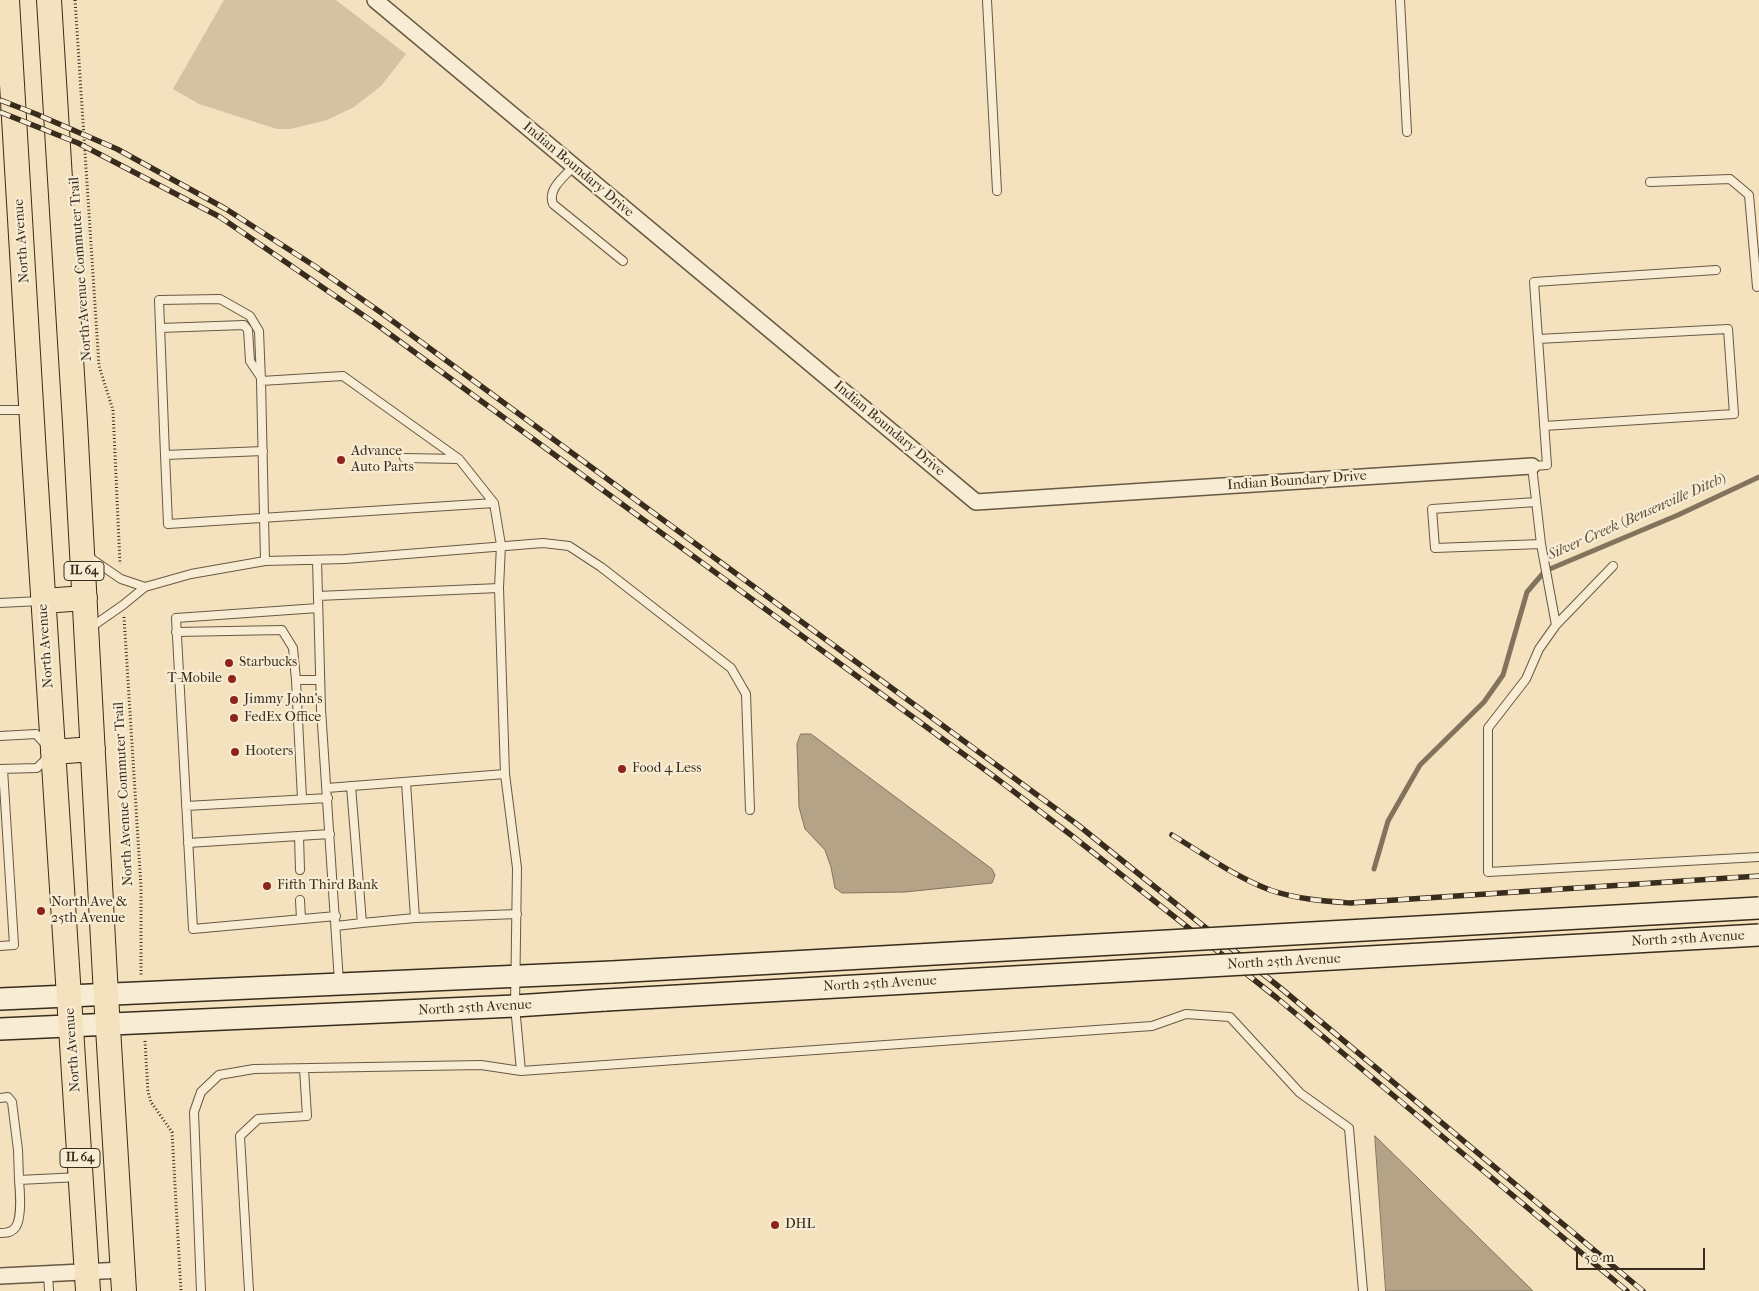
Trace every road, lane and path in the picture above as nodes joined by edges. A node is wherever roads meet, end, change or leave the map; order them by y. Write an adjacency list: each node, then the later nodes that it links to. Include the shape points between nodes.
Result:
1 (7, 0): 19 (main road, North Avenue / IL 64)
2 (49, 0): 31 (main road, IL 64)
3 (75, 0): 34 (path, North Avenue Commuter Trail, via 99,366 113,410)
4 (375, 0): 8 (street, Indian Boundary Drive)
5 (987, 0): 10 (lane)
6 (1400, 0): 7 (lane)
7 (1407, 132)
8 (574, 166): 12 (lane, via 552,190 552,204); 25 (street, Indian Boundary Drive, via 976,502)
9 (1650, 182): 11 (lane, via 1730,179 1749,195)
10 (997, 191)
11 (1755, 231): 14 (lane)
12 (623, 261)
13 (1716, 270): 16 (lane, via 1534,282)
14 (1756, 287)
15 (160, 328): 17 (lane, via 244,326 248,330 250,361); 17 (lane, via 159,300 220,299 250,316 259,331); 22 (lane)
16 (1538, 339): 20 (lane); 20 (lane, via 1728,329 1729,339 1734,414)
17 (261, 380): 21 (lane); 24 (lane, via 343,376)
18 (0, 410): 19 (lane)
19 (32, 410): 40 (main road, North Avenue / IL 64)
20 (1544, 426): 25 (lane, via 1547,465)
21 (263, 451): 22 (lane); 28 (lane)
22 (165, 455): 28 (lane, via 168,524)
23 (404, 458): 24 (lane)
24 (459, 459): 27 (lane)
25 (1532, 466): 26 (lane)
26 (1536, 502): 29 (lane); 29 (lane, via 1432,508 1435,548)
27 (494, 503): 28 (lane); 30 (lane)
28 (264, 519): 33 (lane)
29 (1541, 544): 44 (lane)
30 (500, 545): 32 (lane); 37 (lane); 60 (lane, via 543,542 569,546 601,566 731,668 746,694)
31 (83, 553): 36 (lane, via 121,579); 39 (main road, IL 64)
32 (317, 560): 33 (lane); 38 (lane)
33 (265, 561): 36 (lane, via 191,574)
34 (120, 565)
35 (1613, 566): 44 (lane)
36 (146, 587): 45 (lane)
37 (499, 588): 38 (lane); 53 (lane)
38 (318, 596): 42 (lane)
39 (85, 598): 40 (main road); 45 (main road, IL 64)
40 (44, 601): 41 (lane); 51 (main road, North Avenue / IL 64)
41 (0, 603)
42 (318, 608): 46 (lane, via 176,618); 48 (lane)
43 (125, 625): 77 (path, North Avenue Commuter Trail, via 141,887)
44 (1556, 625): 65 (lane, via 1539,649 1526,679 1488,728 1488,872)
45 (87, 630): 50 (main road, IL 64)
46 (176, 632): 47 (lane, via 282,630 293,648); 59 (lane)
47 (296, 680): 48 (lane); 58 (lane)
48 (320, 680): 56 (lane)
49 (0, 736): 51 (lane, via 36,734)
50 (93, 749): 51 (main road); 80 (main road, IL 64)
51 (53, 752): 52 (lane, via 37,768); 81 (main road, North Avenue / IL 64)
52 (1, 769): 61 (lane)
53 (505, 774): 54 (lane); 69 (lane, via 517,868)
54 (406, 782): 55 (lane); 71 (lane)
55 (351, 786): 56 (lane); 73 (lane)
56 (327, 788): 57 (lane)
57 (328, 798): 58 (lane); 62 (lane)
58 (302, 799): 59 (lane)
59 (186, 806): 64 (lane)
60 (750, 810)
61 (3, 813): 76 (lane, via 14,945)
62 (330, 834): 63 (lane); 70 (lane)
63 (299, 836): 64 (lane); 66 (lane)
64 (188, 842): 72 (lane, via 193,929)
65 (1759, 857)
66 (300, 870)
67 (300, 900): 72 (lane)
68 (1759, 908): 78 (main road, North 25th Avenue, bridge)
69 (516, 914): 71 (lane); 78 (lane)
70 (336, 916): 72 (lane); 74 (lane)
71 (415, 918): 73 (lane)
72 (301, 919)
73 (362, 923): 74 (lane)
74 (336, 926): 79 (lane)
75 (1759, 936): 83 (main road, North 25th Avenue, bridge)
76 (0, 946)
77 (140, 962)
78 (516, 977): 79 (main road, North 25th Avenue); 83 (lane)
79 (339, 984): 80 (main road, North 25th Avenue)
80 (106, 995): 81 (main road, North 25th Avenue); 84 (main road, IL 64)
81 (70, 996): 82 (main road, North 25th Avenue); 85 (main road, North Avenue / IL 64)
82 (0, 999)
83 (516, 1006): 84 (main road, North 25th Avenue); 89 (lane)
84 (108, 1024): 85 (main road, North 25th Avenue); 96 (main road, IL 64)
85 (71, 1026): 86 (main road, North 25th Avenue); 91 (main road, North Avenue / IL 64)
86 (0, 1028)
87 (146, 1058): 99 (path, via 148,1092 172,1132)
88 (304, 1069): 89 (lane, via 481,1065); 100 (lane, via 254,1070 219,1075 201,1092 194,1112); 101 (lane, via 307,1116 258,1119 240,1136)
89 (521, 1071): 102 (lane, via 1152,1026 1186,1014 1230,1018 1300,1093 1349,1128)
90 (0, 1098): 92 (lane, via 8,1098 12,1102)
91 (81, 1177): 92 (lane); 97 (main road, North Avenue / IL 64)
92 (20, 1180): 93 (lane, via 18,1222 15,1229)
93 (0, 1233)
94 (48, 1274): 95 (street); 97 (street); 98 (lane)
95 (0, 1276)
96 (123, 1280): 97 (street)
97 (88, 1281)
98 (49, 1291)
99 (181, 1291)
100 (201, 1291)
101 (249, 1291)
102 (1362, 1291)

